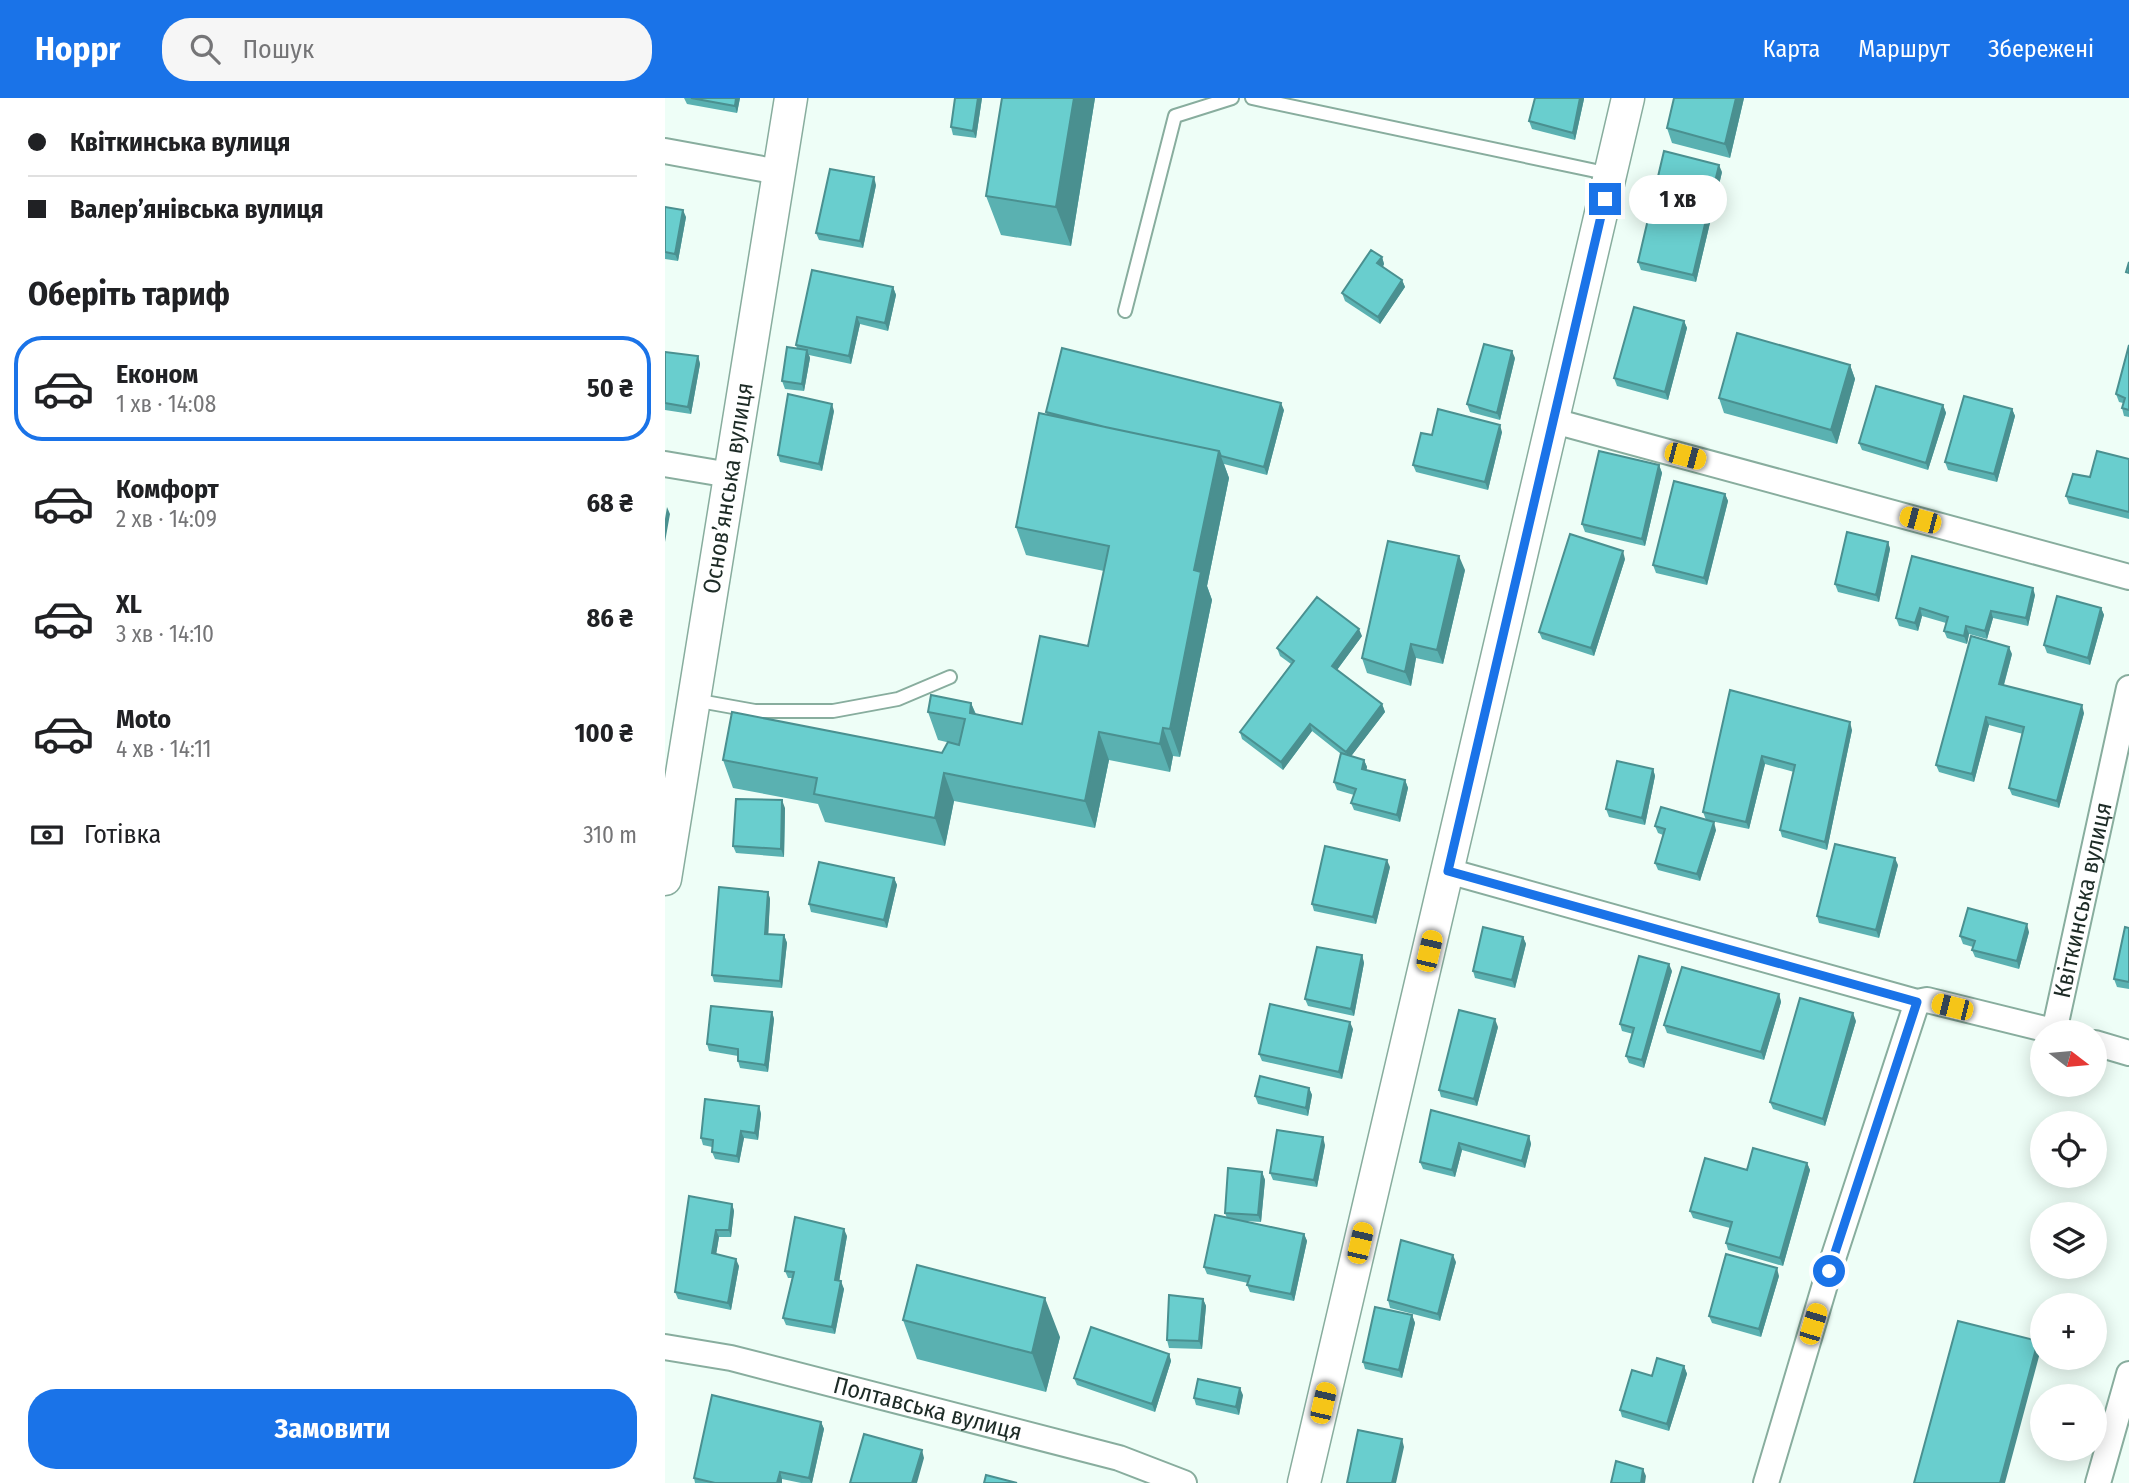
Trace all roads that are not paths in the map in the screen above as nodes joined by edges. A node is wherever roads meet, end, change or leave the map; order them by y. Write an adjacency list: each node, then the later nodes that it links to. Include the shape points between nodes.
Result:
1 (791, 98): 6 (street, Основ’янська вулиця)
2 (1232, 98): 8 (lane, via 1175,116)
3 (1252, 98): 7 (lane)
4 (1627, 98): 7 (street)
5 (665, 152): 6 (street)
6 (779, 172): 11 (street, Основ’янська вулиця)
7 (1610, 174): 9 (street)
8 (1125, 312)
9 (1554, 421): 12 (street); 17 (street)
10 (665, 464): 11 (street)
11 (730, 475): 15 (street, Основ’янська вулиця)
12 (2129, 576)
13 (950, 677): 15 (lane, via 898,699 833,711 755,711)
14 (2129, 688): 20 (street, Квіткинська вулиця)
15 (694, 700): 16 (street, Основ’янська вулиця)
16 (674, 769): 18 (street, Основ’янська вулиця)
17 (1448, 871): 19 (street); 27 (street)
18 (665, 879)
19 (1917, 1002): 21 (street, via 1927,1000); 28 (street)
20 (2059, 1020)
21 (2030, 1026)
22 (2107, 1046): 23 (street)
23 (2129, 1052)
24 (665, 1347): 26 (street, Полтавська вулиця, via 731,1358 1119,1458)
25 (2129, 1374): 29 (street)
26 (1184, 1483)
27 (1304, 1483)
28 (1766, 1483)
29 (2098, 1483)

